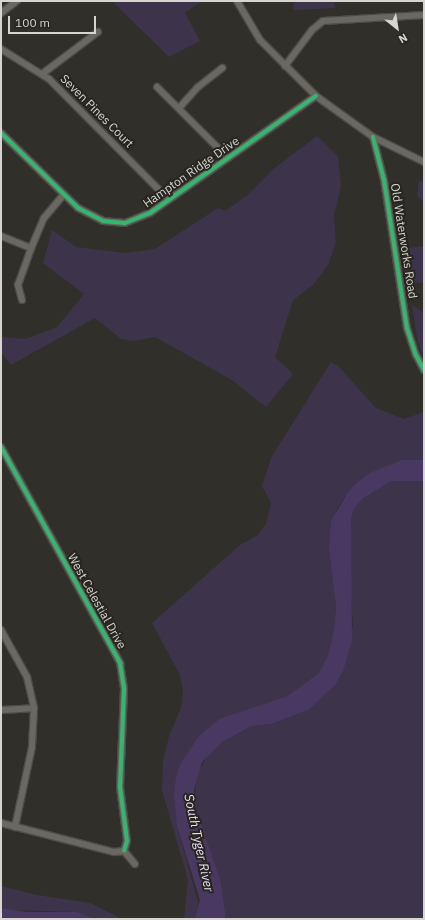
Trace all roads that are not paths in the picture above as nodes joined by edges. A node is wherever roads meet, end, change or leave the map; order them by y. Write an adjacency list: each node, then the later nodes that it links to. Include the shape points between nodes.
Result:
1 (17, 1): 3 (street)
2 (237, 1): 7 (street, via 254,31)
3 (1, 13)
4 (424, 15): 7 (street, via 323,21 312,30)
5 (98, 32): 9 (street)
6 (1, 49): 9 (street, Seven Pines Court)
7 (285, 66): 11 (street)
8 (222, 68): 12 (street, via 198,87)
9 (42, 74): 18 (street, Seven Pines Court)
10 (157, 87): 12 (street)
11 (316, 96): 14 (street); 15 (street, Hampton Ridge Drive)
12 (179, 108): 15 (street)
13 (1, 133): 17 (street, Hampton Ridge Drive)
14 (373, 137): 16 (street); 22 (street, Old Waterworks Road, via 384,180 407,328)
15 (228, 158): 18 (street, Hampton Ridge Drive)
16 (424, 162)
17 (64, 194): 18 (street, Hampton Ridge Drive, via 89,216 118,224 139,219); 20 (street, via 44,218)
18 (169, 200)
19 (1, 236): 20 (street)
20 (31, 248): 21 (street, via 18,285)
21 (22, 300)
22 (424, 370)
23 (1, 447): 29 (street, West Celestial Drive, via 120,663 124,683 120,787 127,841)
24 (1, 630): 25 (street, via 27,678)
25 (34, 708): 26 (street); 28 (street, via 32,747)
26 (1, 710)
27 (1, 823): 28 (street)
28 (15, 828): 29 (street, via 114,852)
29 (124, 851): 30 (street)
30 (135, 864)

